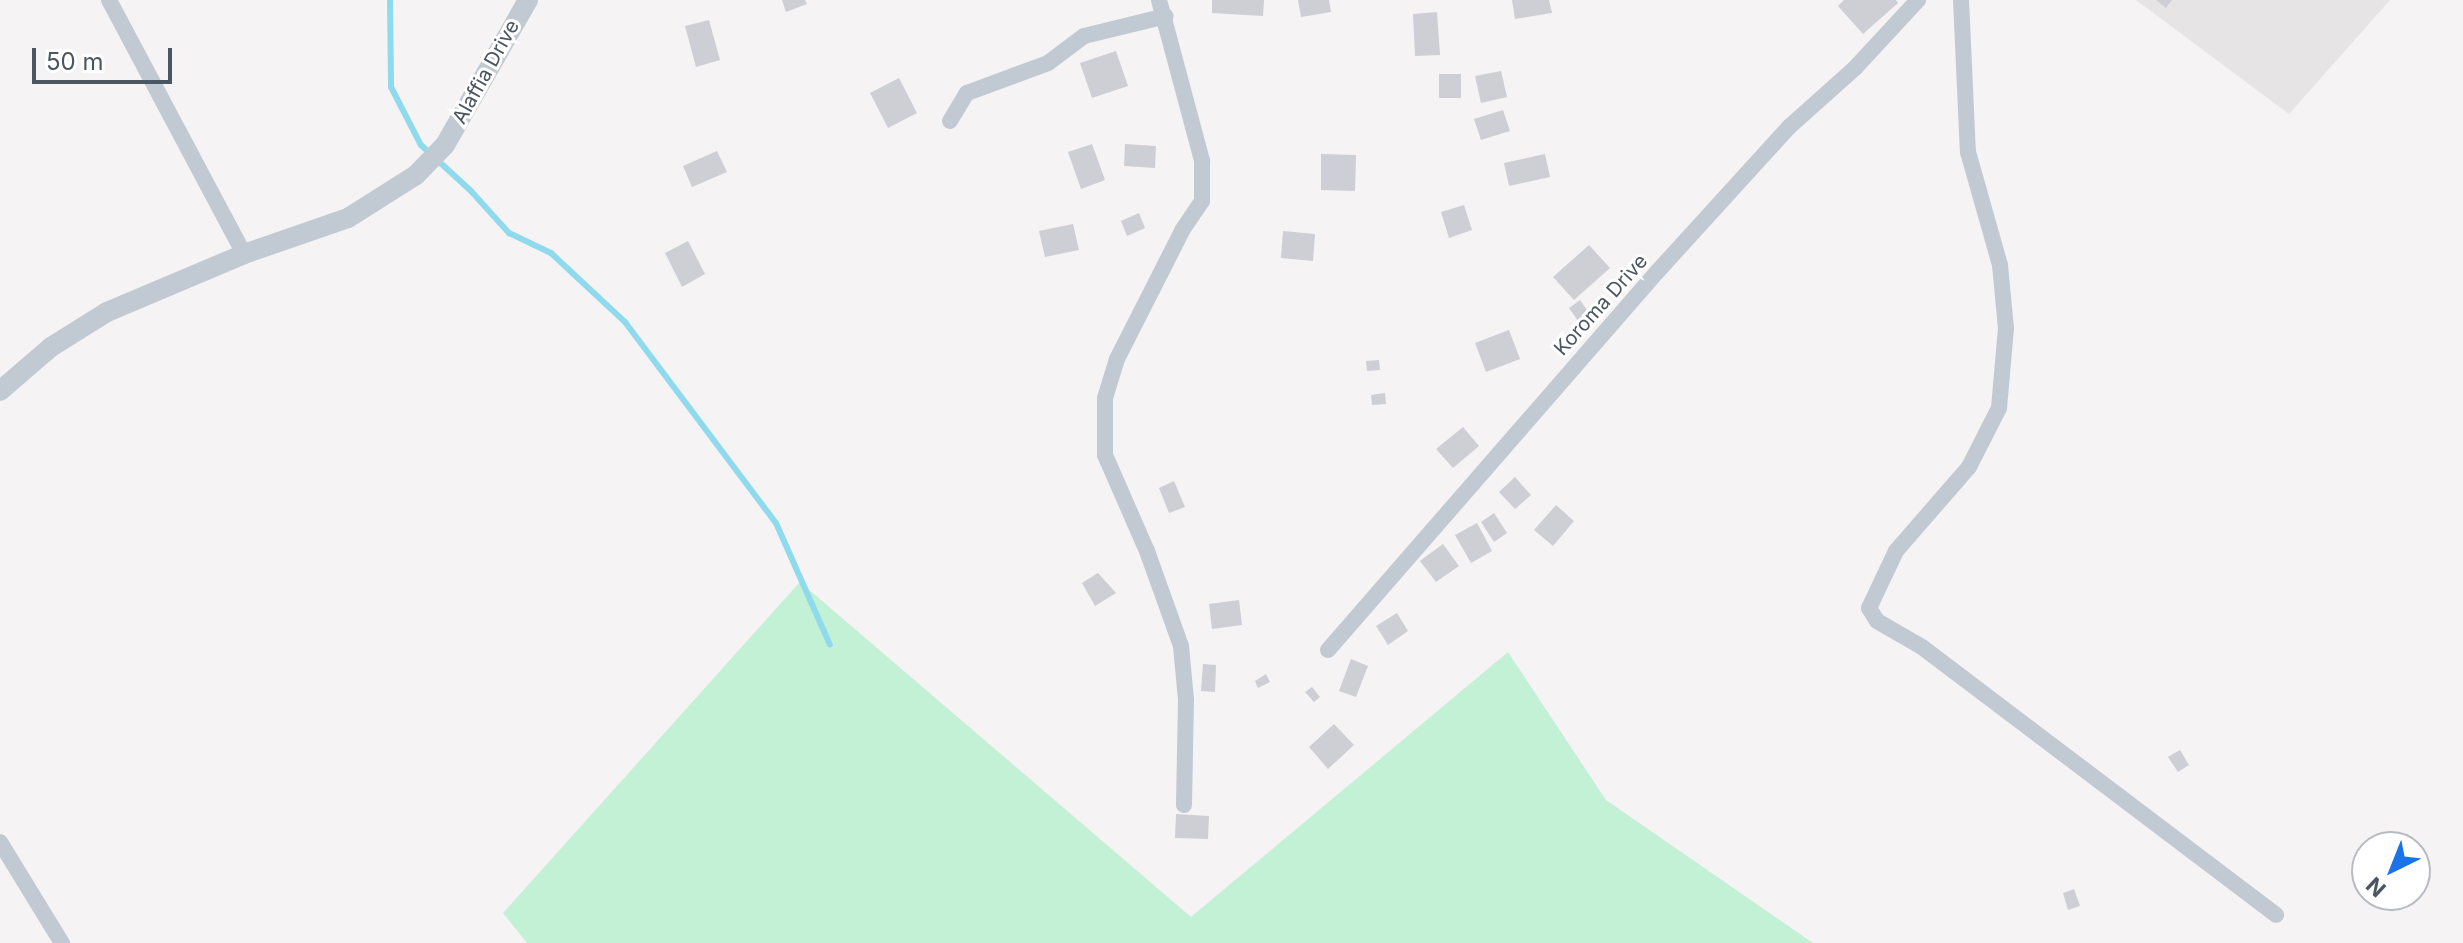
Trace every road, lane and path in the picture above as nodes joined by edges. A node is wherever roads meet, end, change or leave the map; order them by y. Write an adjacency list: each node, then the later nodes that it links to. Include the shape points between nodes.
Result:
1 (109, 0): 7 (street)
2 (528, 0): 7 (street, Alaffia Drive, via 445,145 416,175 348,218)
3 (1918, 0): 9 (street, Koroma Drive, via 1855,68 1789,127 1657,272)
4 (1961, 0): 12 (street, via 1968,152 2000,265 2006,328 1999,408 1969,467 1896,551 1869,608 1877,621 1922,647)
5 (1163, 8): 6 (street, via 1084,36 1048,63 967,93); 10 (street, via 1202,161 1202,201 1117,359 1105,398 1105,455 1181,646)
6 (950, 121)
7 (244, 254): 8 (street, Alaffia Drive, via 79,327)
8 (0, 391)
9 (1328, 650)
10 (1184, 805)
11 (0, 842): 13 (street)
12 (2276, 915)
13 (62, 943)

